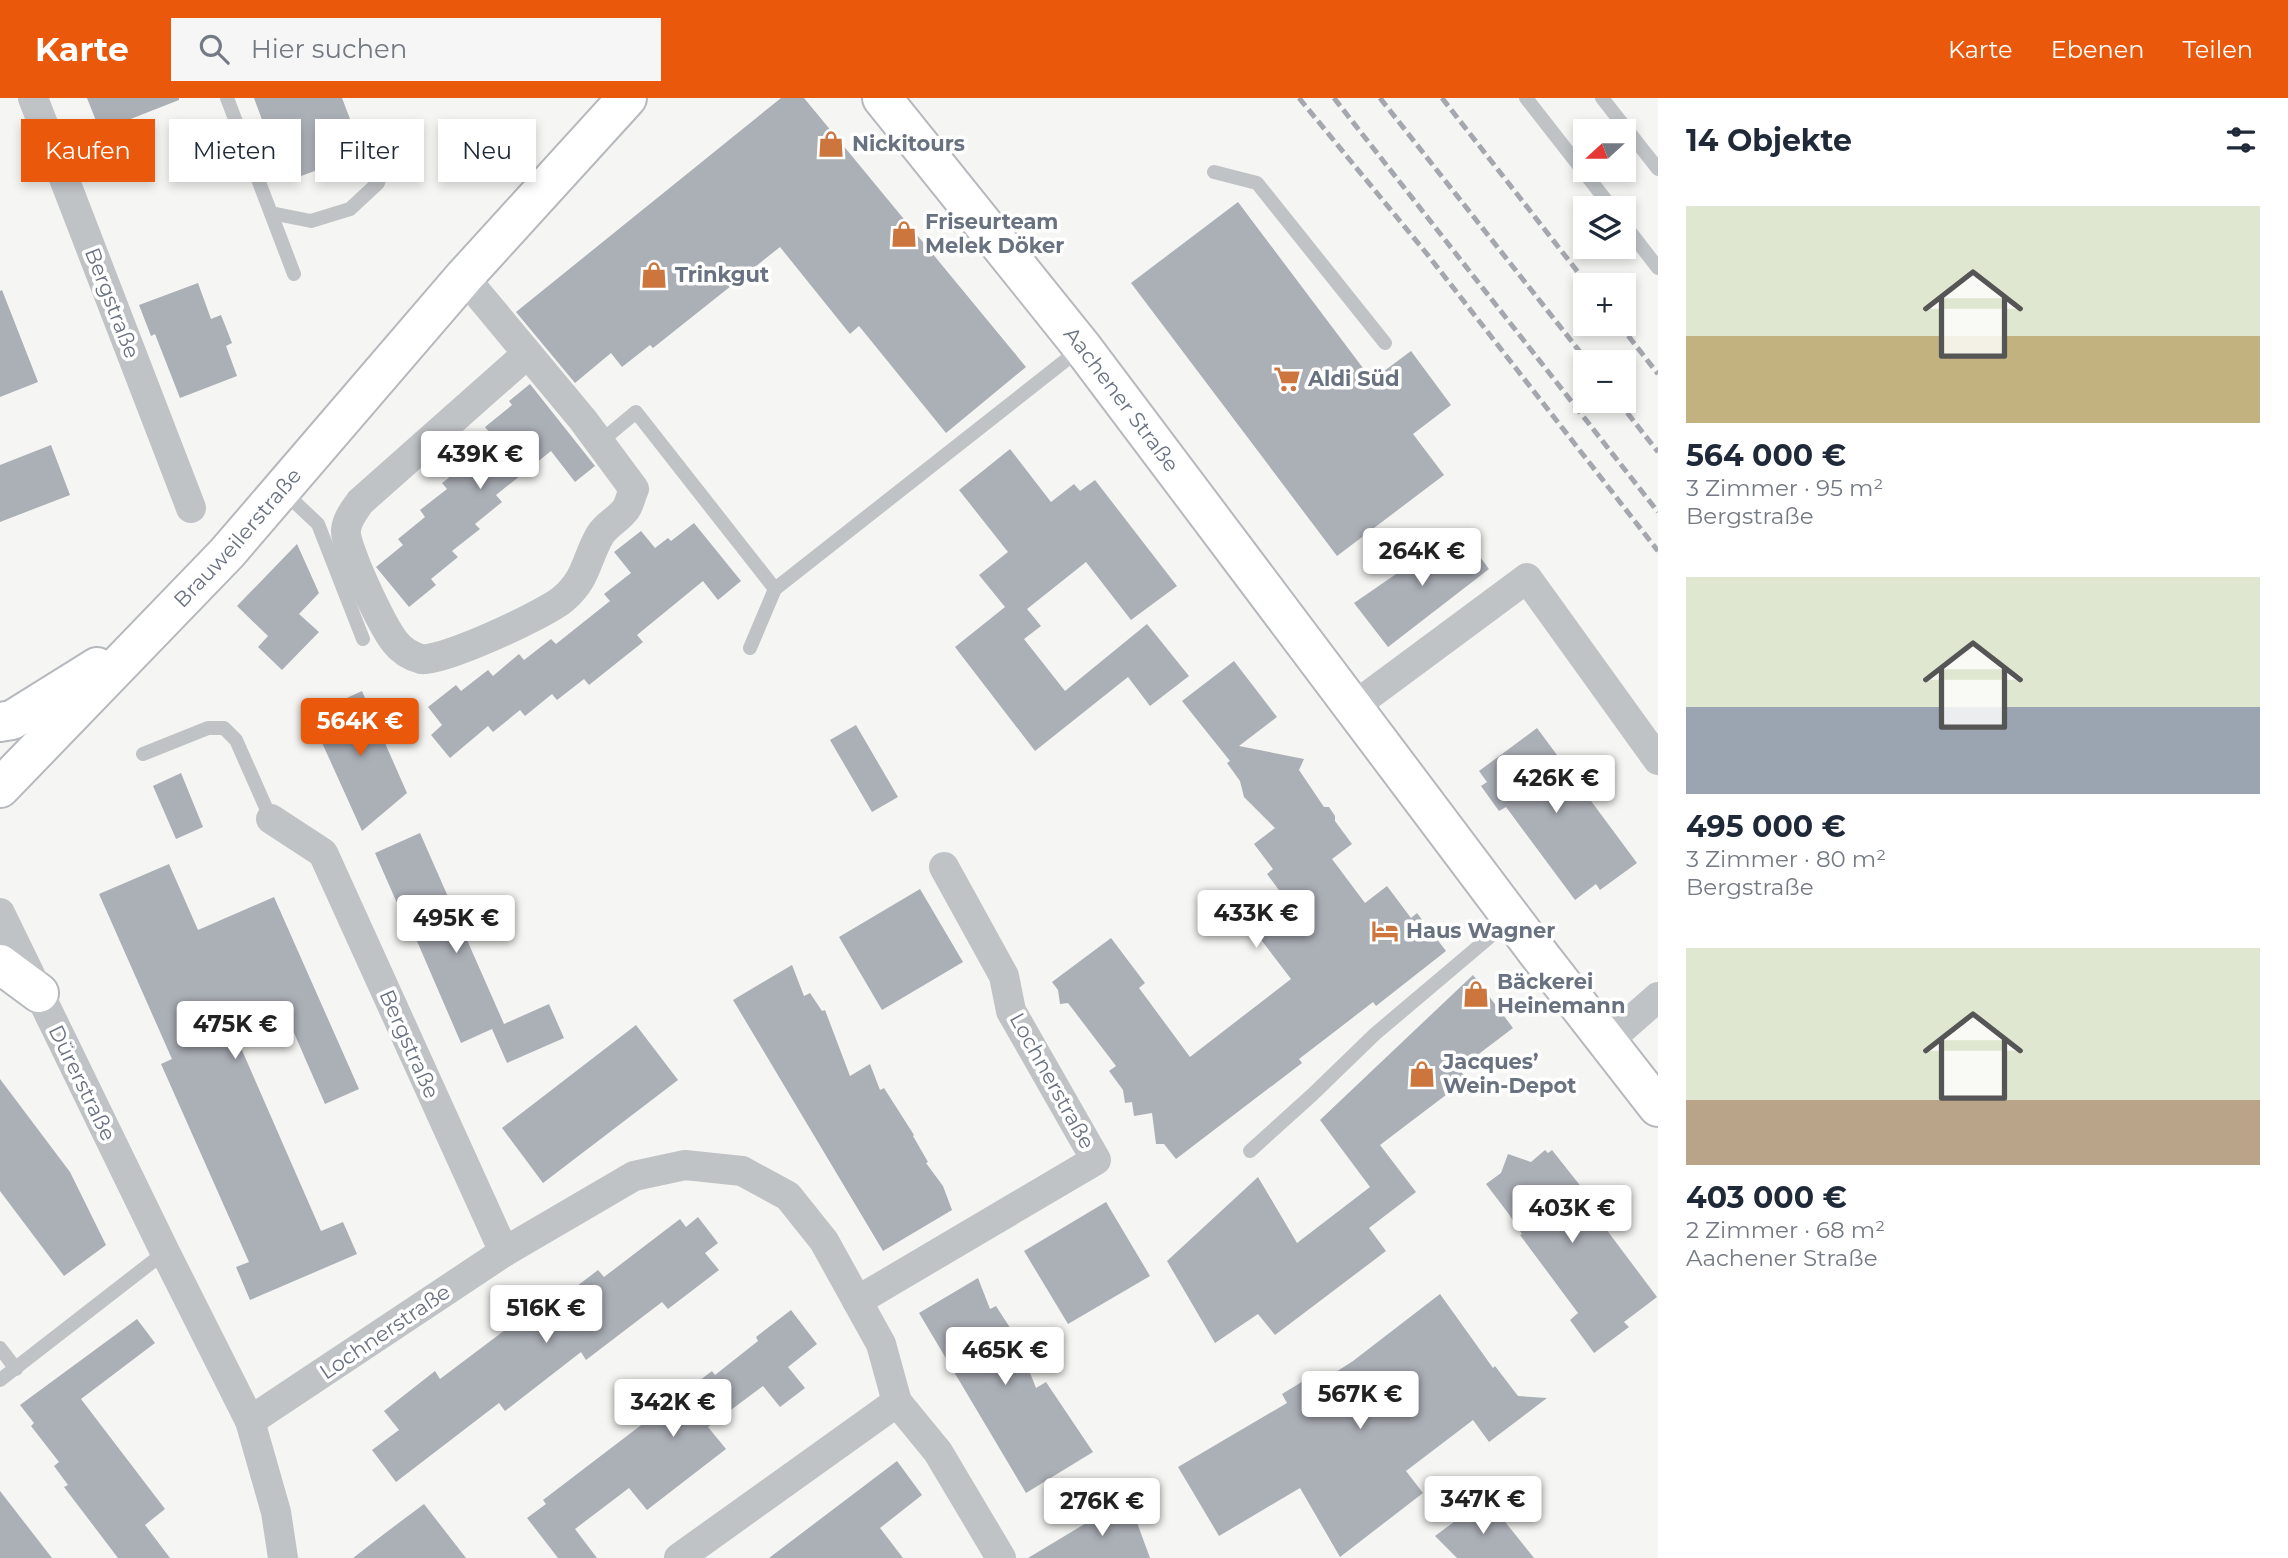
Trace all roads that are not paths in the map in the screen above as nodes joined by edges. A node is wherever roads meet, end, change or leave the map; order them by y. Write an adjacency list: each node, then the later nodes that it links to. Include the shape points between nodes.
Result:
1 (33, 98): 21 (street, Bergstraße)
2 (227, 98): 11 (lane)
3 (627, 98): 15 (main road, Brauweilerstraße)
4 (882, 98): 17 (main road, Aachener Straße)
5 (1526, 98): 10 (lane)
6 (1602, 98): 7 (lane)
7 (1658, 169)
8 (1214, 172): 16 (lane, via 1257,183)
9 (378, 182): 11 (lane, via 351,209 311,221)
10 (1603, 196)
11 (271, 213): 14 (lane)
12 (1636, 240): 13 (lane)
13 (1658, 268)
14 (295, 275)
15 (464, 277): 18 (street); 20 (main road, Brauweilerstraße)
16 (1385, 343)
17 (1082, 347): 22 (lane); 26 (main road, Aachener Straße)
18 (527, 354): 19 (street); 19 (street, via 360,502 350,516 348,547 396,644 424,660 445,657 562,600 581,580 600,534 626,508 634,489)
19 (600, 442): 22 (lane, via 636,412)
20 (282, 490): 23 (main road, Brauweilerstraße); 24 (lane, via 318,524)
21 (191, 509)
22 (775, 589): 25 (lane)
23 (143, 639): 27 (main road, via 12,720); 30 (main road, Brauweilerstraße)
24 (363, 639)
25 (750, 648)
26 (1353, 707): 29 (street, via 1527,578); 34 (main road, Aachener Straße)
27 (0, 722)
28 (143, 754): 31 (lane, via 208,728 224,728 236,740)
29 (1658, 760)
30 (0, 788)
31 (271, 819): 42 (street, Bergstraße, via 323,853)
32 (943, 867): 43 (street, Lochnerstraße, via 1004,976 1011,1011 1096,1160)
33 (0, 913): 36 (street, Dürerstraße)
34 (1512, 918): 38 (main road, Aachener Straße); 40 (lane, via 1375,1034)
35 (0, 964): 36 (main road)
36 (39, 993): 41 (street, Dürerstraße)
37 (1658, 997): 38 (street)
38 (1608, 1041): 39 (main road, Aachener Straße)
39 (1658, 1107)
40 (1250, 1151)
41 (164, 1252): 45 (lane); 48 (street, Dürerstraße)
42 (505, 1252): 43 (street, Lochnerstraße, via 634,1177 685,1166 742,1171 788,1196 824,1241); 48 (street, Lochnerstraße)
43 (857, 1301): 47 (street, Lochnerstraße, via 881,1344)
44 (0, 1348): 45 (lane)
45 (16, 1368): 46 (lane)
46 (0, 1380)
47 (897, 1402): 50 (street); 51 (street, Lochnerstraße, via 937,1452)
48 (250, 1421): 49 (street, Dürerstraße, via 276,1512)
49 (283, 1558)
50 (679, 1558)
51 (1001, 1558)

